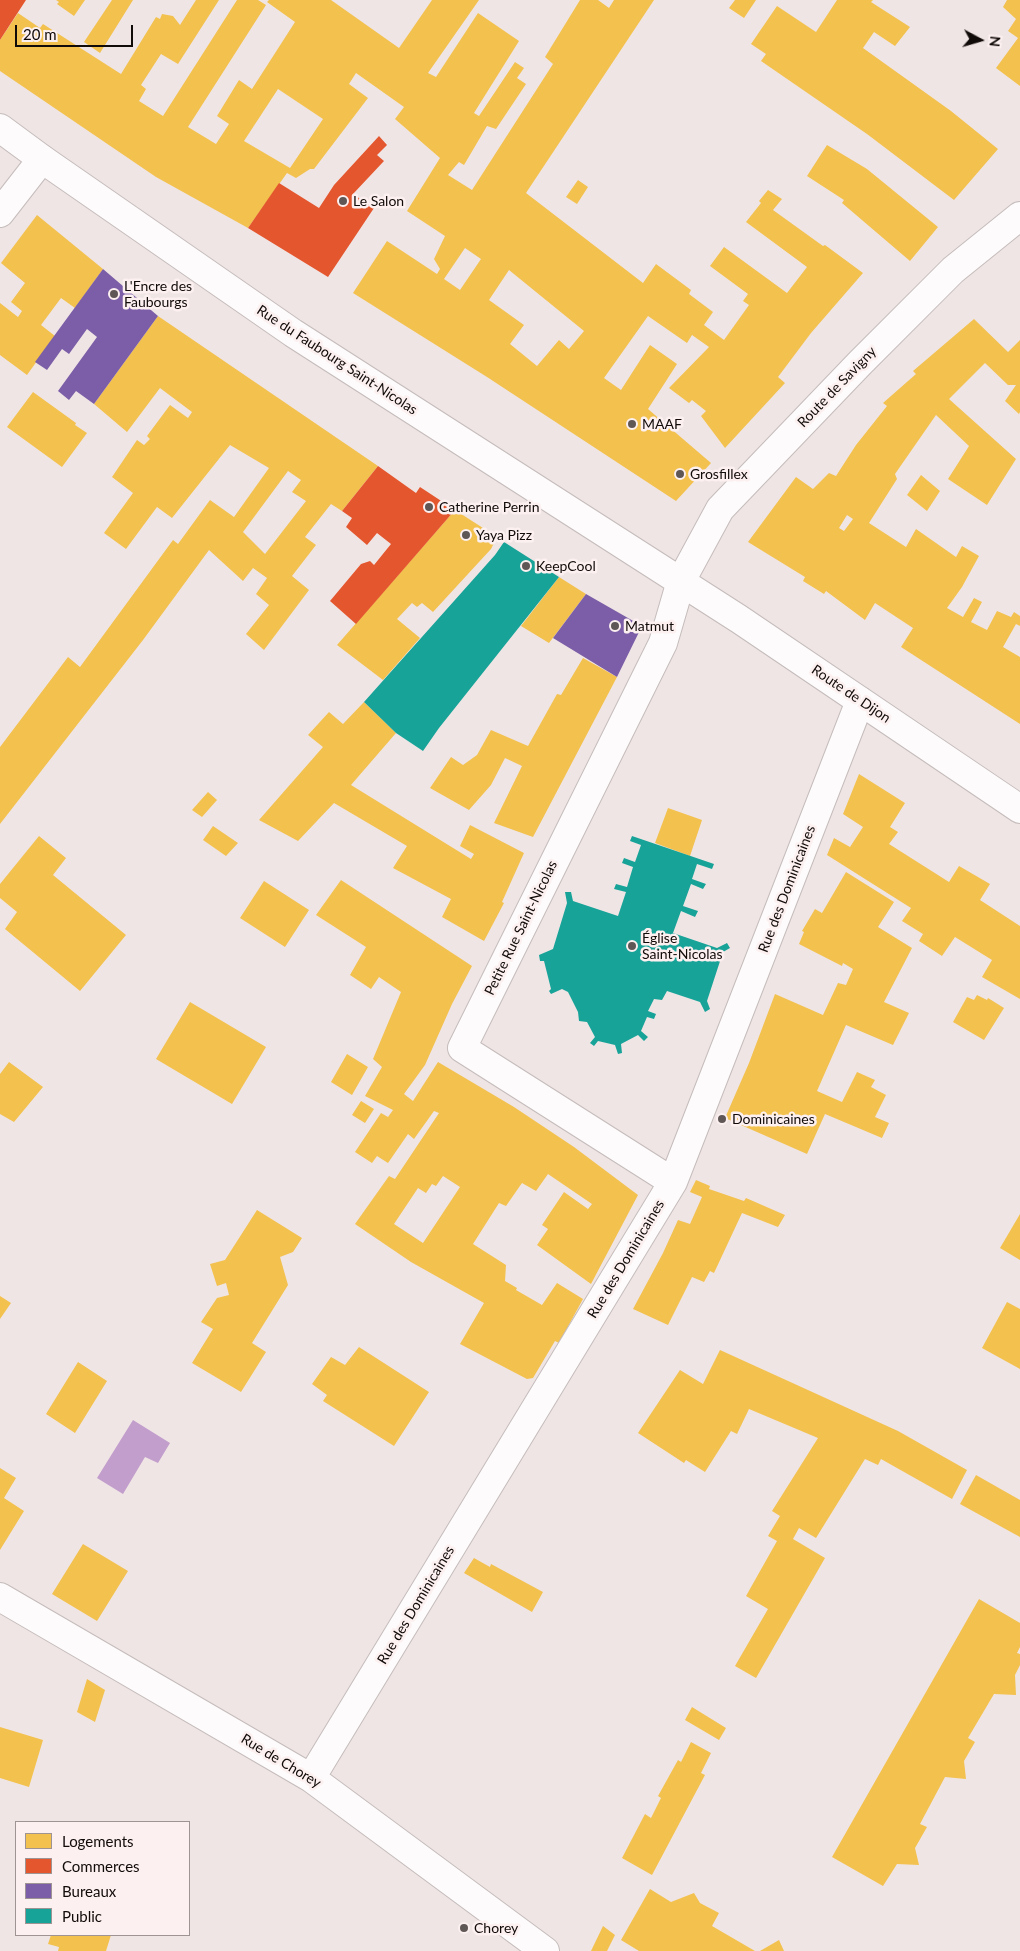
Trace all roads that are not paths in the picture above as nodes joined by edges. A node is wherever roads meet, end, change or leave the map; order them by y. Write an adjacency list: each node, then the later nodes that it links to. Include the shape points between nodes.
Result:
1 (0, 128): 2 (street, Rue du Faubourg Saint-Nicolas)
2 (42, 159): 3 (street); 5 (street, Rue du Faubourg Saint-Nicolas, via 293,333)
3 (0, 213)
4 (1020, 216): 5 (street, Route de Savigny, via 954,270 720,509)
5 (681, 581): 6 (street, Route de Dijon); 8 (street, Petite Rue Saint-Nicolas, via 663,643 462,1048)
6 (860, 701): 7 (street, Route de Dijon); 8 (street, Rue des Dominicaines)
7 (1020, 809)
8 (673, 1182): 10 (street, Rue des Dominicaines)
9 (0, 1597): 10 (street, Rue de Chorey)
10 (311, 1778): 11 (street, Rue de Chorey)
11 (545, 1951)

